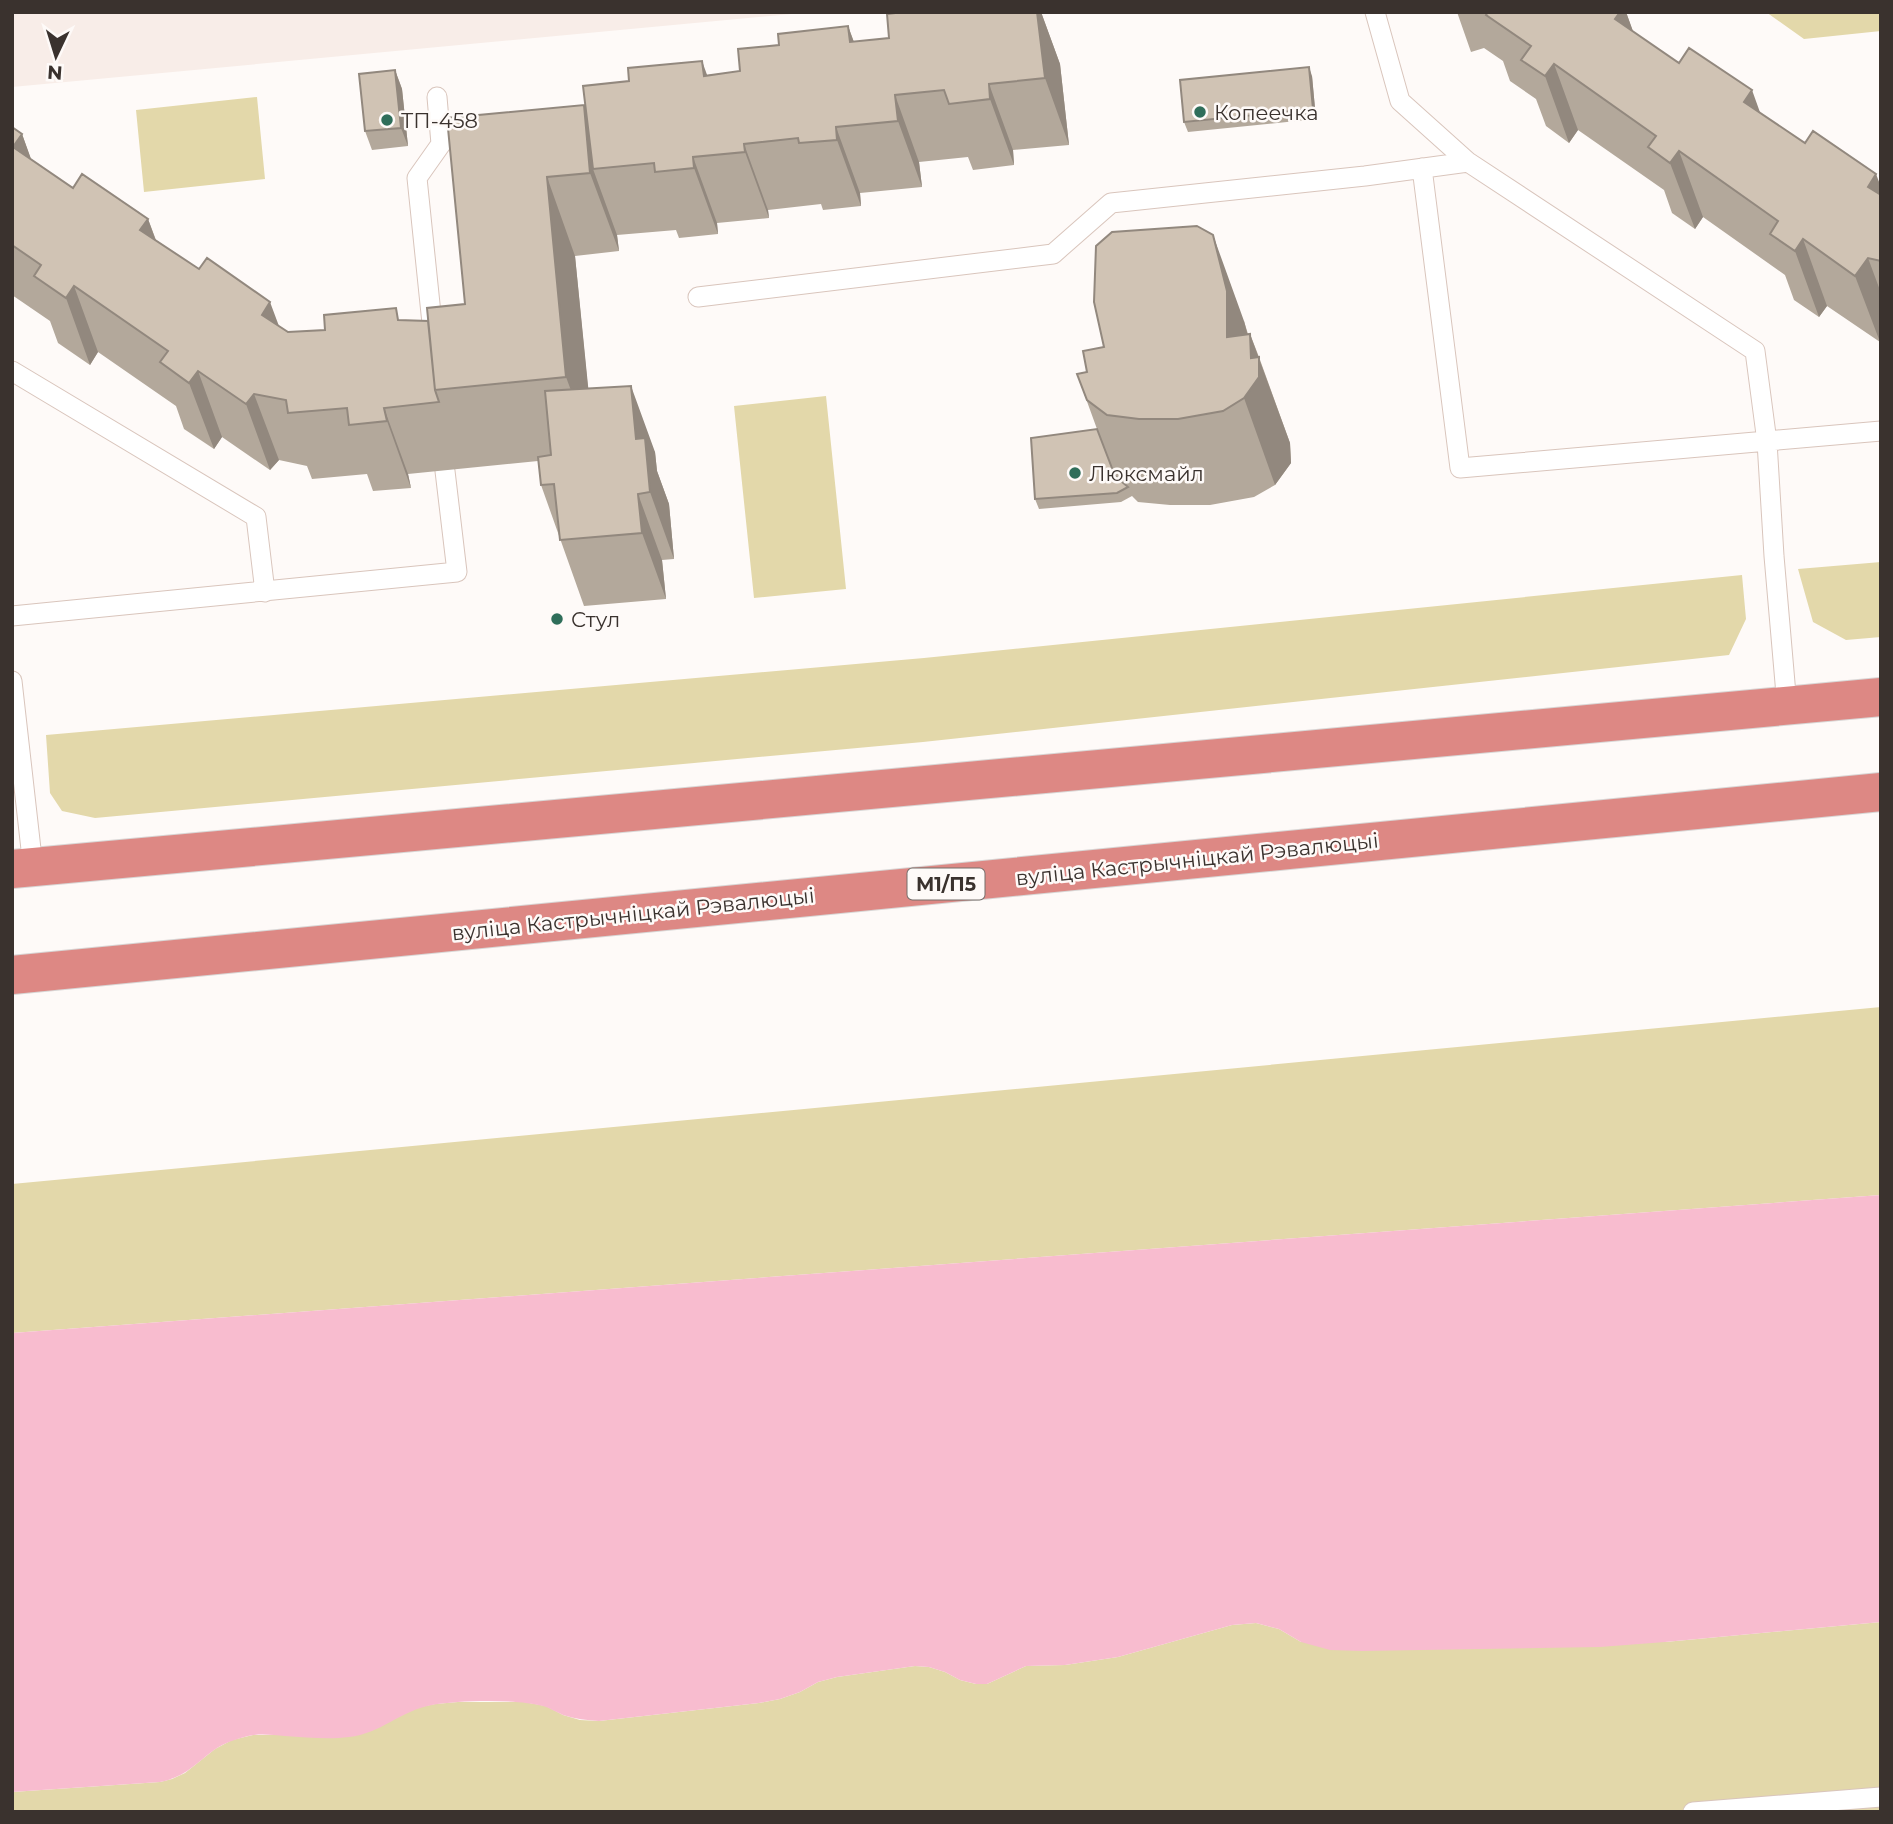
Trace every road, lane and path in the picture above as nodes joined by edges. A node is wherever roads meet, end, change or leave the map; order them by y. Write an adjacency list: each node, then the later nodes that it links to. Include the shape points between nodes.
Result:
1 (1375, 12): 3 (lane, via 1400,101)
2 (437, 97): 6 (lane, via 441,144 417,178)
3 (1468, 162): 4 (lane); 9 (lane, via 1755,351)
4 (1422, 168): 5 (lane, via 1111,203 1053,254); 9 (lane, via 1460,468)
5 (698, 297)
6 (434, 349)
7 (12, 371): 11 (lane, via 257,516)
8 (1881, 432): 9 (lane)
9 (1767, 442): 15 (lane)
10 (444, 471): 11 (lane, via 457,572)
11 (265, 592): 12 (lane)
12 (12, 616)
13 (12, 681): 17 (lane)
14 (1881, 697): 15 (highway)
15 (1787, 706): 17 (highway)
16 (1881, 792): 18 (highway, вуліца Кастрычніцкай Рэвалюцыі / М1/П5)
17 (23, 868)
18 (12, 975)
19 (1881, 1797): 20 (lane)
20 (1693, 1812)

